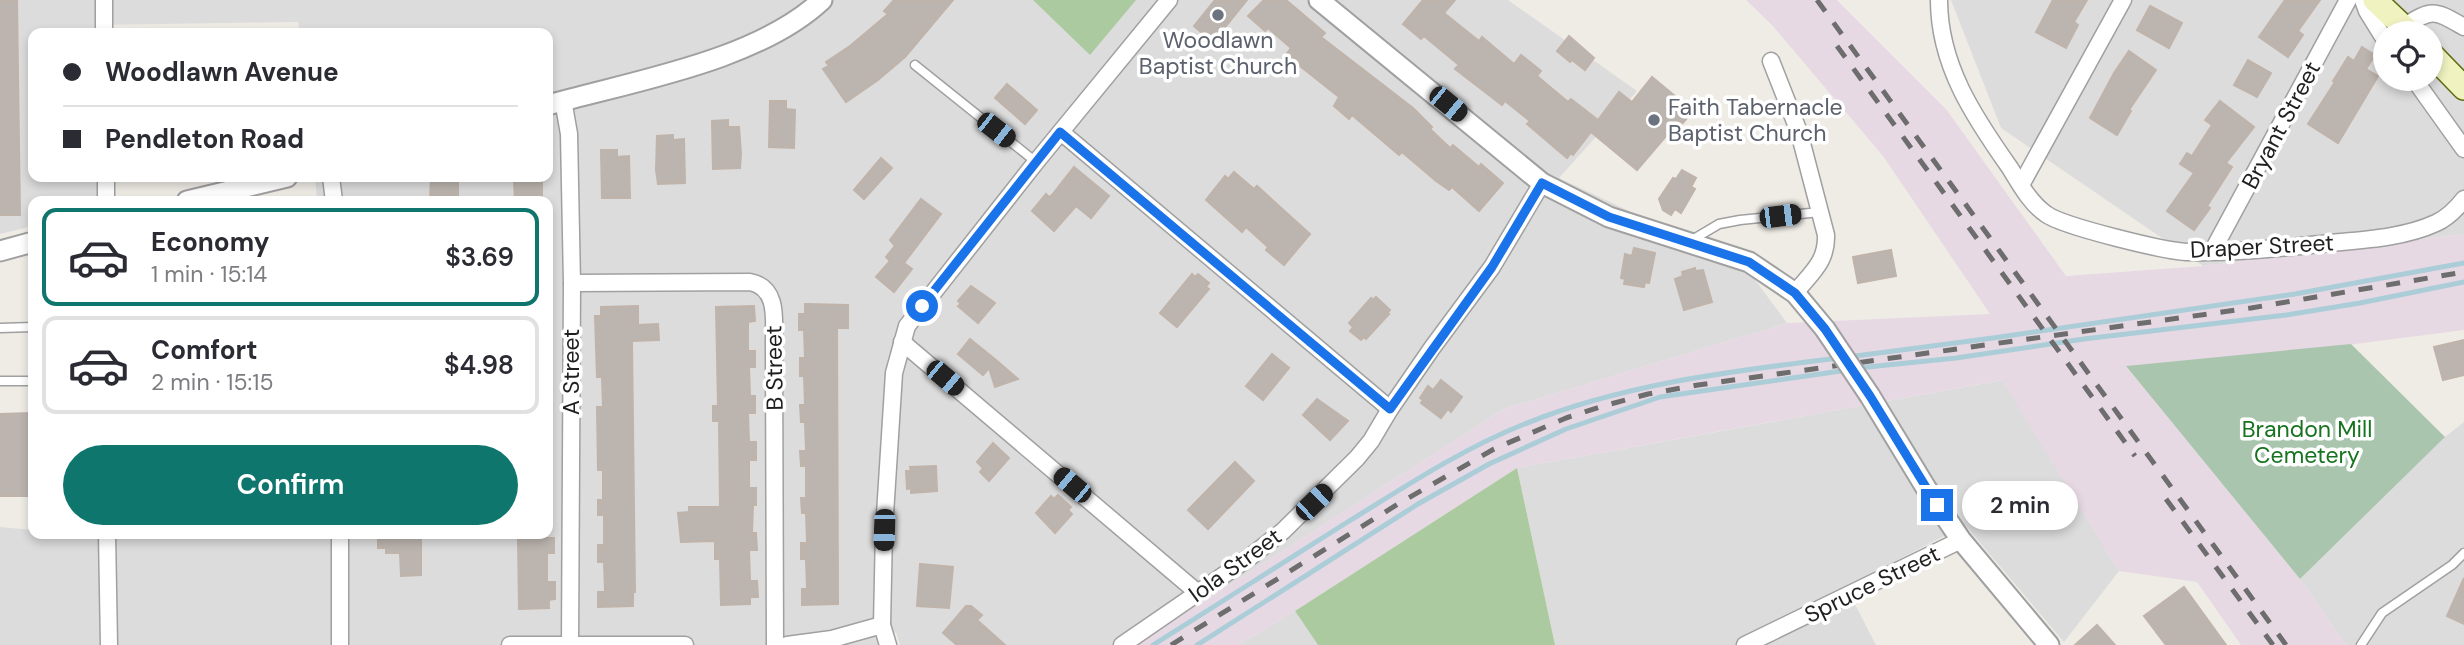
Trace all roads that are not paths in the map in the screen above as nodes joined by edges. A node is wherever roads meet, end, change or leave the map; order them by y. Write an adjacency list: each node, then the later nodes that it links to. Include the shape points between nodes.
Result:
1 (104, 0): 14 (street)
2 (822, 0): 20 (street, via 792,23 735,51)
3 (1168, 0): 21 (street)
4 (1319, 0): 25 (street)
5 (1939, 0): 26 (street, Draper Street, via 1951,70 1984,131)
6 (2123, 0): 26 (street)
7 (2348, 0): 32 (street, Bryant Street)
8 (2363, 0): 10 (street, via 2367,11)
9 (2375, 0): 11 (main road)
10 (2382, 21)
11 (2390, 21)
12 (2414, 21): 13 (street, via 2432,12)
13 (2464, 27)
14 (104, 28)
15 (1771, 61): 29 (street, via 1799,132)
16 (915, 65): 23 (lane)
17 (2443, 66): 18 (main road)
18 (2464, 88)
19 (2423, 91): 22 (street)
20 (556, 102): 34 (street, A Street, via 569,134)
21 (1060, 132): 23 (street); 41 (street)
22 (2464, 149)
23 (1037, 162): 38 (street, via 922,306)
24 (266, 182): 27 (street)
25 (1542, 183): 30 (street, via 1609,217); 41 (street, Iola Street, via 1492,267)
26 (2021, 185): 32 (street, Draper Street, via 2046,215 2070,225 2180,252)
27 (208, 196)
28 (2464, 199): 32 (street, Draper Street, via 2438,222 2402,233 2299,246)
29 (1820, 212): 30 (lane, via 1719,224); 35 (street, via 1826,249)
30 (1688, 242): 35 (street, via 1749,262)
31 (28, 243): 33 (street)
32 (2213, 250)
33 (0, 251)
34 (572, 283): 48 (street, A Street); 53 (street, B Street, via 750,282 769,294 774,337)
35 (1795, 293): 44 (street, bridge, via 1825,329)
36 (28, 327): 37 (lane)
37 (0, 328)
38 (902, 342): 46 (street); 47 (street, via 894,373)
39 (28, 381): 40 (lane)
40 (0, 382)
41 (1390, 409): 46 (street, Iola Street, via 1357,458 1292,523)
42 (107, 539): 49 (street)
43 (340, 539): 50 (street)
44 (1961, 540): 57 (street, Spruce Street); 58 (street)
45 (2464, 553): 59 (lane, via 2382,613)
46 (1198, 593): 56 (street, Iola Street)
47 (881, 625): 54 (street); 55 (street)
48 (570, 644): 51 (street); 52 (street)
49 (109, 645)
50 (340, 645)
51 (510, 645)
52 (685, 645)
53 (775, 645)
54 (787, 645)
55 (888, 645)
56 (1122, 645)
57 (1745, 645)
58 (2049, 645)
59 (2361, 645)

